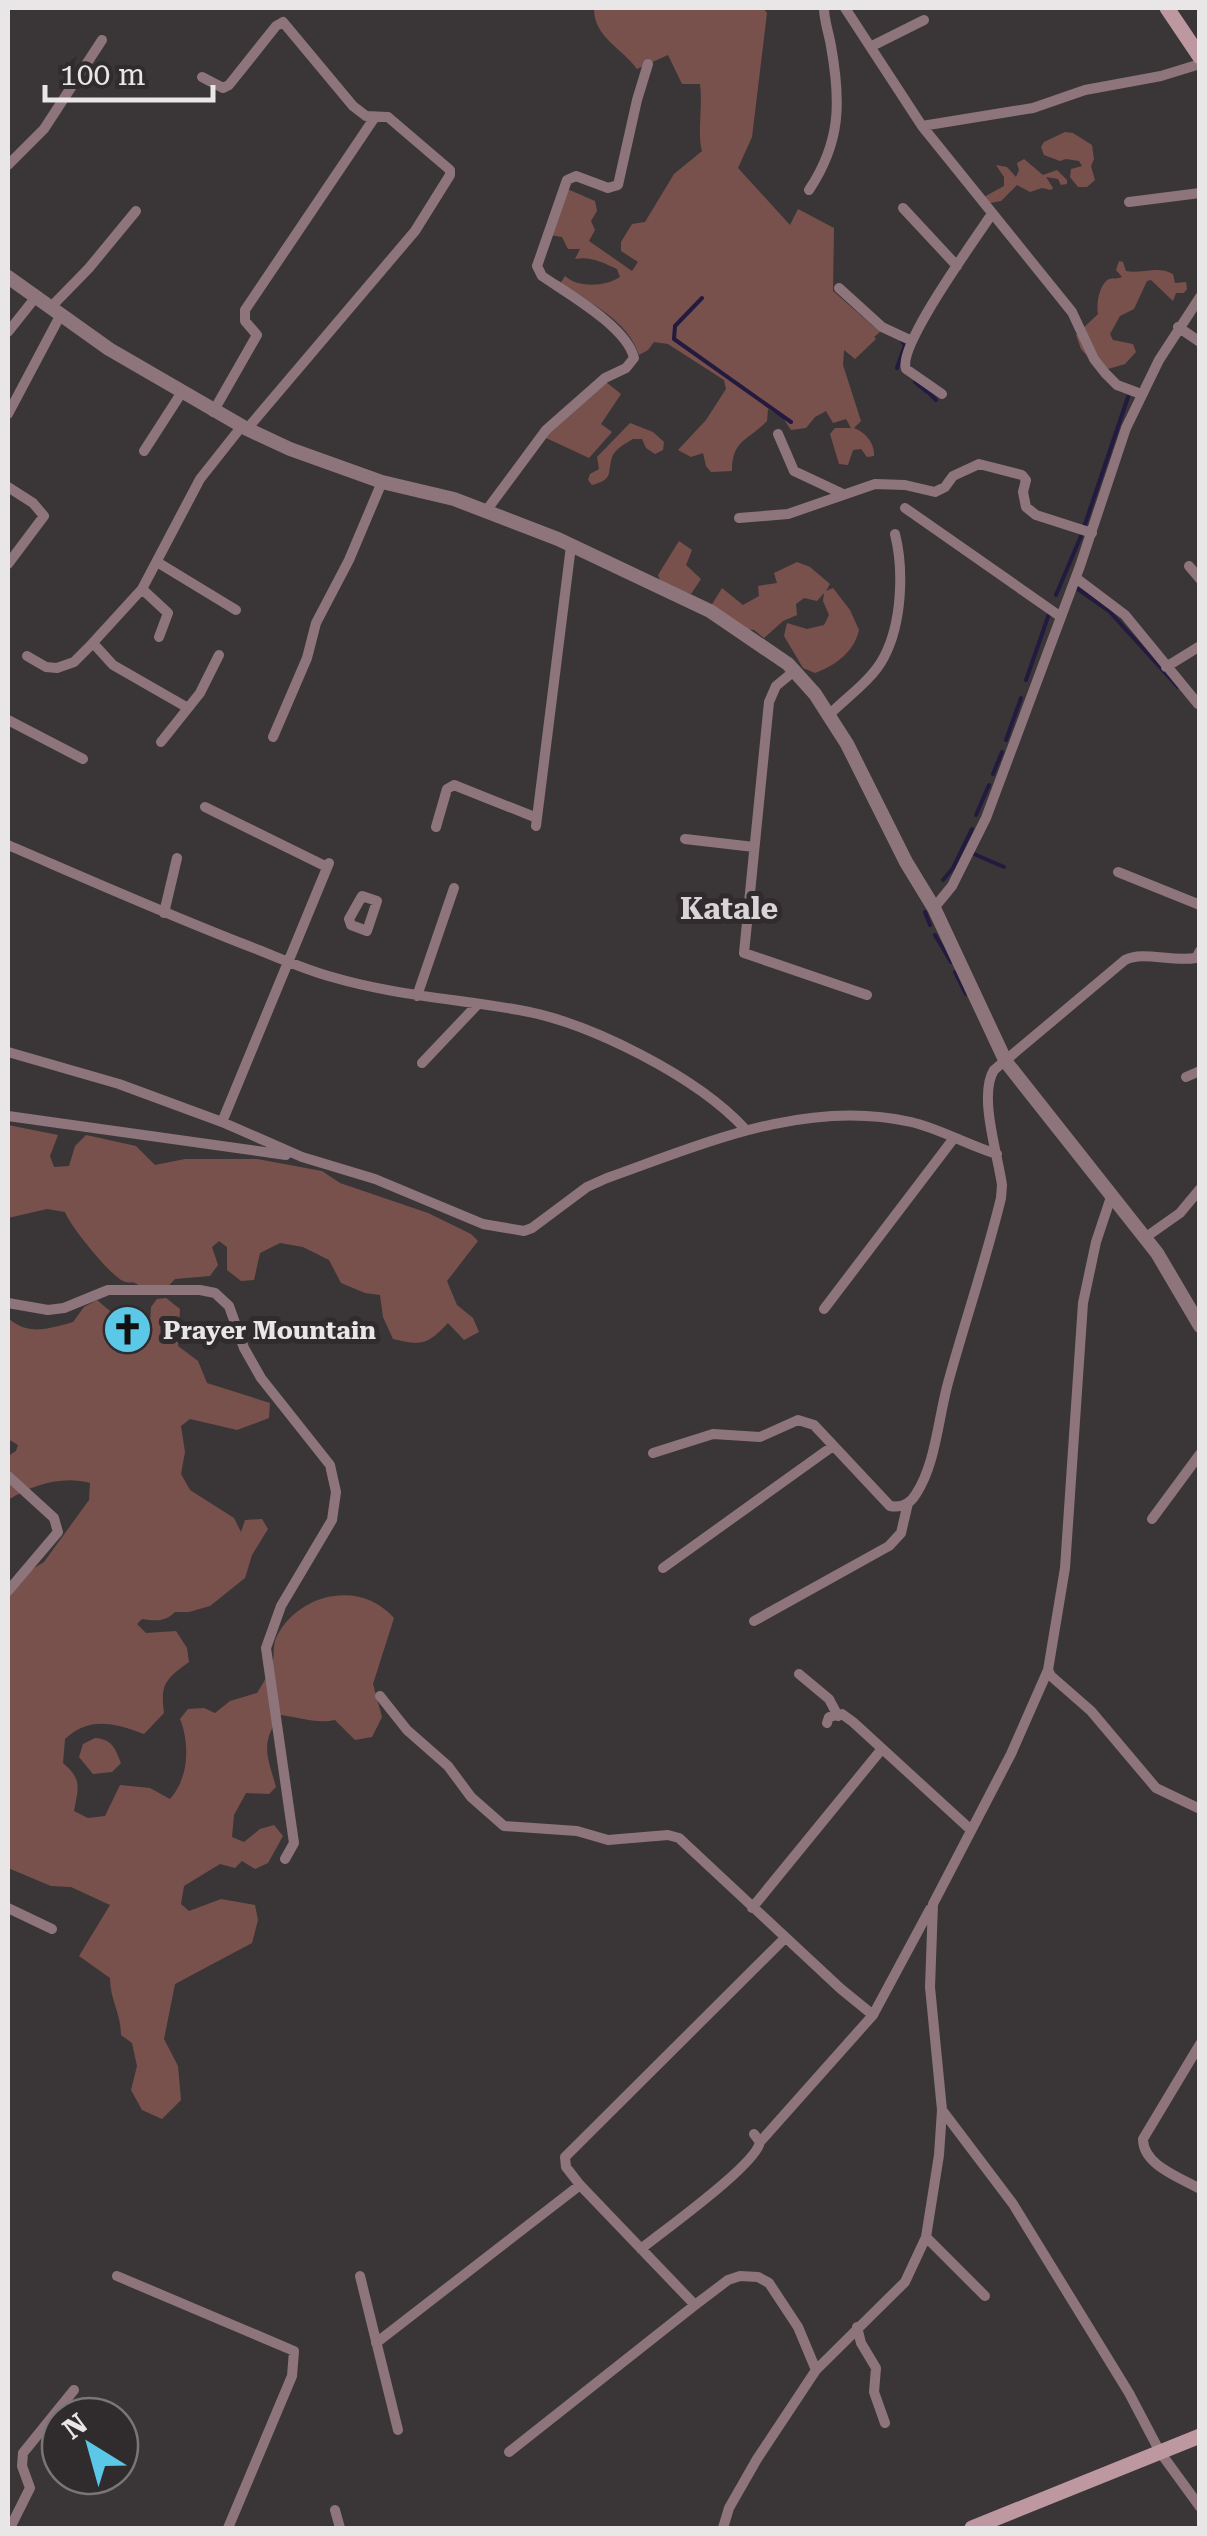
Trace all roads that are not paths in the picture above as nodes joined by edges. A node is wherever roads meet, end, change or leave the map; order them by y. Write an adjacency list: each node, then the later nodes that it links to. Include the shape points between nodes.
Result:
1 (824, 8): 13 (street, via 836,83 834,143)
2 (845, 8): 6 (street)
3 (1167, 8): 7 (main road)
4 (924, 20): 6 (street)
5 (102, 40): 12 (street, via 44,129)
6 (872, 46): 11 (street)
7 (1200, 60): 11 (street, via 1032,108)
8 (648, 64): 41 (street, via 618,185 567,180 537,266 611,325 634,358 546,430)
9 (202, 77): 10 (street, via 230,85 283,22 353,106)
10 (375, 117): 32 (street, via 245,310 257,334); 34 (street, via 388,117 448,166 450,175 415,231)
11 (922, 126): 18 (street)
12 (8, 165)
13 (809, 190)
14 (1200, 192): 15 (street)
15 (1129, 202)
16 (904, 208): 19 (street)
17 (136, 210): 24 (street)
18 (992, 215): 19 (street); 31 (street, via 1072,312 1105,373)
19 (957, 266): 27 (street)
20 (8, 276): 23 (street)
21 (839, 288): 27 (street, via 882,327)
22 (1200, 296): 25 (street)
23 (35, 298): 24 (street); 26 (street)
24 (55, 312): 29 (street); 33 (street)
25 (1178, 327): 28 (street); 31 (street)
26 (8, 332)
27 (912, 341): 30 (street, via 903,365)
28 (1200, 342)
29 (182, 392): 32 (street); 36 (street)
30 (942, 394)
31 (1141, 394): 43 (street)
32 (214, 412): 34 (street)
33 (8, 414)
34 (244, 428): 37 (street); 46 (street, via 200,479)
35 (778, 434): 39 (street, via 794,470)
36 (144, 452)
37 (382, 482): 41 (street); 65 (street, via 316,623)
38 (8, 487): 47 (street, via 44,516)
39 (842, 494): 42 (street, via 788,514); 43 (street, via 875,484 935,492 979,464 1022,474 1026,506 1036,515)
40 (905, 508): 53 (street)
41 (486, 511): 45 (street)
42 (740, 518)
43 (1092, 532): 49 (street)
44 (895, 534): 63 (street, via 901,587 885,656)
45 (570, 546): 60 (street, via 710,611); 69 (street, via 536,822 454,785)
46 (157, 562): 51 (street); 52 (street)
47 (8, 564)
48 (1189, 566): 50 (street)
49 (1076, 578): 53 (street); 59 (street, via 1125,616)
50 (1200, 579)
51 (142, 590): 54 (street, via 168,613); 55 (street)
52 (236, 610)
53 (1061, 617): 77 (street, via 986,818)
54 (159, 637)
55 (92, 643): 58 (street, via 57,668); 62 (street, via 113,665)
56 (1200, 646): 59 (street)
57 (219, 654): 62 (street)
58 (27, 656)
59 (1166, 667): 61 (street)
60 (792, 672): 63 (street); 72 (street, via 769,702)
61 (1198, 704)
62 (188, 708): 66 (street)
63 (830, 714): 77 (street)
64 (8, 720): 67 (street)
65 (273, 737)
66 (161, 742)
67 (84, 760)
68 (206, 807): 80 (street, via 328,865)
69 (436, 827)
70 (685, 839): 72 (street)
71 (8, 845): 78 (street)
72 (754, 847): 81 (street, via 744,953)
73 (177, 858): 78 (street)
74 (1118, 872): 76 (street)
75 (454, 888): 82 (street)
76 (1200, 905)
77 (934, 908): 85 (street)
78 (164, 913): 80 (street)
79 (1198, 955): 85 (street, via 1166,960 1136,954 1125,960)
80 (288, 961): 82 (street); 90 (street)
81 (867, 994)
82 (417, 996): 83 (street)
83 (477, 1005): 86 (street); 91 (street, via 555,1019 616,1044 693,1086)
84 (8, 1052): 90 (street)
85 (1006, 1062): 93 (street, via 989,1079); 96 (street)
86 (422, 1063)
87 (1200, 1070): 88 (street)
88 (1186, 1077)
89 (8, 1116): 94 (street)
90 (222, 1122): 94 (street)
91 (746, 1130): 92 (street, via 848,1117 908,1121); 94 (street, via 606,1178 524,1232 483,1224)
92 (954, 1138): 93 (street); 99 (street)
93 (997, 1154): 105 (street, via 998,1209 932,1454)
94 (302, 1157)
95 (1200, 1188): 97 (street)
96 (1113, 1193): 97 (street); 110 (street, via 1083,1303 1065,1568)
97 (1146, 1238): 100 (street)
98 (8, 1302): 118 (street, via 48,1310 108,1290 216,1293 229,1306 261,1378 330,1465 336,1492 332,1520 281,1606 266,1648 294,1842)
99 (824, 1309)
100 (1200, 1326)
101 (834, 1446): 102 (street, via 798,1420 760,1437 713,1434); 105 (street, via 890,1506); 107 (street)
102 (652, 1453)
103 (1200, 1454): 106 (street)
104 (8, 1476): 108 (street, via 54,1518 58,1532)
105 (908, 1503): 109 (street, via 901,1533 889,1546)
106 (1152, 1518)
107 (663, 1568)
108 (8, 1591)
109 (754, 1621)
110 (1048, 1670): 116 (street, via 1156,1788); 117 (street)
111 (799, 1674): 113 (street)
112 (380, 1696): 121 (street, via 504,1826 608,1840 668,1834)
113 (838, 1716): 114 (street, via 828,1717); 115 (street, via 854,1722)
114 (827, 1724)
115 (881, 1750): 117 (street); 121 (street)
116 (1200, 1809)
117 (970, 1830): 119 (street)
118 (285, 1859)
119 (933, 1904): 124 (street); 126 (street, via 930,1987)
120 (8, 1908): 122 (street)
121 (752, 1908): 123 (street)
122 (52, 1929)
123 (785, 1938): 124 (street); 127 (street, via 568,2151 564,2162)
124 (874, 2015): 130 (street, via 757,2138 758,2150 740,2170)
125 (1200, 2044): 128 (street, via 1142,2139 1152,2160)
126 (942, 2110): 129 (street); 143 (street, via 1013,2204)
127 (580, 2185): 130 (street); 136 (street)
128 (1200, 2189)
129 (926, 2237): 133 (street); 135 (street, via 905,2282)
130 (640, 2249): 134 (street)
131 (117, 2276): 147 (street, via 294,2351 292,2376)
132 (360, 2276): 136 (street)
133 (985, 2296)
134 (695, 2305): 137 (street, via 728,2280 758,2276 770,2283 798,2327); 142 (street)
135 (856, 2327): 137 (street); 139 (street, via 876,2368 874,2392)
136 (376, 2343): 140 (street)
137 (816, 2370): 149 (street, via 757,2458)
138 (74, 2390): 146 (street, via 23,2453 30,2488)
139 (884, 2423)
140 (398, 2430)
141 (1200, 2436): 143 (main road)
142 (509, 2452)
143 (1160, 2452): 144 (street); 150 (main road)
144 (1200, 2507)
145 (336, 2510): 148 (street)
146 (10, 2528)
147 (228, 2528)
148 (340, 2528)
149 (722, 2528)
150 (972, 2528)

